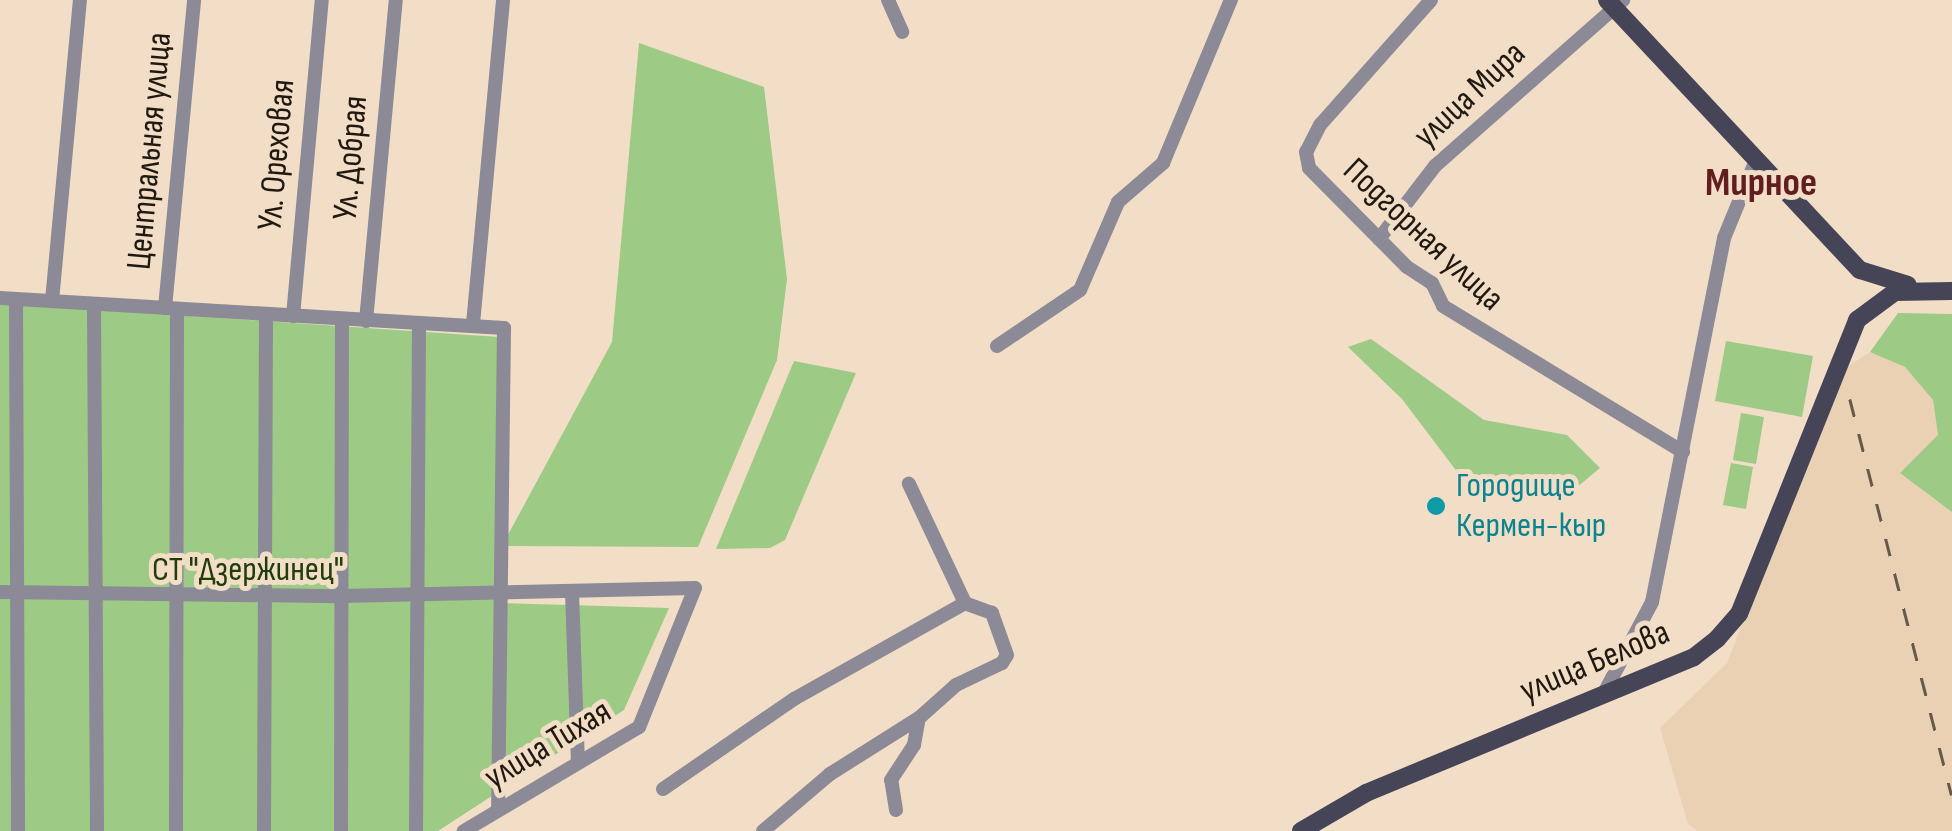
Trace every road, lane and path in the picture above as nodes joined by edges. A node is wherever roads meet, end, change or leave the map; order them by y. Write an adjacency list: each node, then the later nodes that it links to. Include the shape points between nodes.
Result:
1 (80, 0): 17 (street)
2 (194, 0): 19 (street, Центральная улица)
3 (322, 0): 21 (street, Ул. Ореховая)
4 (396, 0): 24 (street, Ул. Добрая)
5 (503, 0): 26 (street)
6 (888, 0): 10 (street)
7 (1231, 0): 27 (street, via 1163,163 1118,202 1080,290)
8 (1430, 0): 12 (street, Подгорная улица, via 1320,125 1306,152 1309,168)
9 (1615, 3): 11 (main road); 12 (street, улица Мира, via 1435,166)
10 (902, 32)
11 (1756, 160): 13 (main road); 28 (street, via 1724,238)
12 (1379, 239): 28 (street, Подгорная улица, via 1432,283 1443,306 1482,334)
13 (1855, 266): 14 (main road, via 1871,277); 23 (main road, via 1866,292)
14 (1918, 287): 15 (main road); 23 (main road, via 1879,300)
15 (1952, 291)
16 (8, 298): 17 (street); 30 (street)
17 (52, 301): 18 (street)
18 (94, 304): 19 (street); 31 (street)
19 (171, 309): 20 (street); 32 (street, Центральная улица)
20 (266, 315): 21 (street); 35 (street)
21 (293, 316): 22 (street)
22 (342, 319): 24 (street); 37 (street)
23 (1857, 320): 39 (main road, улица Белова, via 1738,614 1694,657)
24 (366, 321): 25 (street)
25 (420, 324): 26 (street); 36 (street)
26 (473, 324): 34 (street, via 500,326 508,337)
27 (997, 346)
28 (1683, 452): 39 (street, via 1652,602)
29 (910, 484): 38 (street)
30 (7, 592): 31 (street); 45 (street)
31 (95, 592): 32 (street); 46 (street)
32 (176, 592): 35 (street); 47 (street, Центральная улица)
33 (572, 592): 34 (street); 41 (street); 41 (street, улица Тихая, via 695,588 639,727)
34 (500, 594): 36 (street); 43 (street)
35 (264, 595): 37 (street); 48 (street)
36 (419, 595): 37 (street); 50 (street)
37 (342, 596): 49 (street)
38 (965, 603): 40 (street, via 992,613 1006,658 956,684); 42 (street, via 794,699)
39 (1603, 695): 53 (main road, улица Белова, via 1366,793)
40 (919, 718): 44 (street, via 914,745 892,780); 52 (street, via 830,774)
41 (578, 761): 43 (street, улица Тихая)
42 (664, 789)
43 (498, 810): 51 (street, улица Тихая)
44 (896, 810)
45 (18, 831)
46 (96, 831)
47 (176, 831)
48 (264, 831)
49 (341, 831)
50 (416, 831)
51 (464, 831)
52 (763, 831)
53 (1301, 831)

